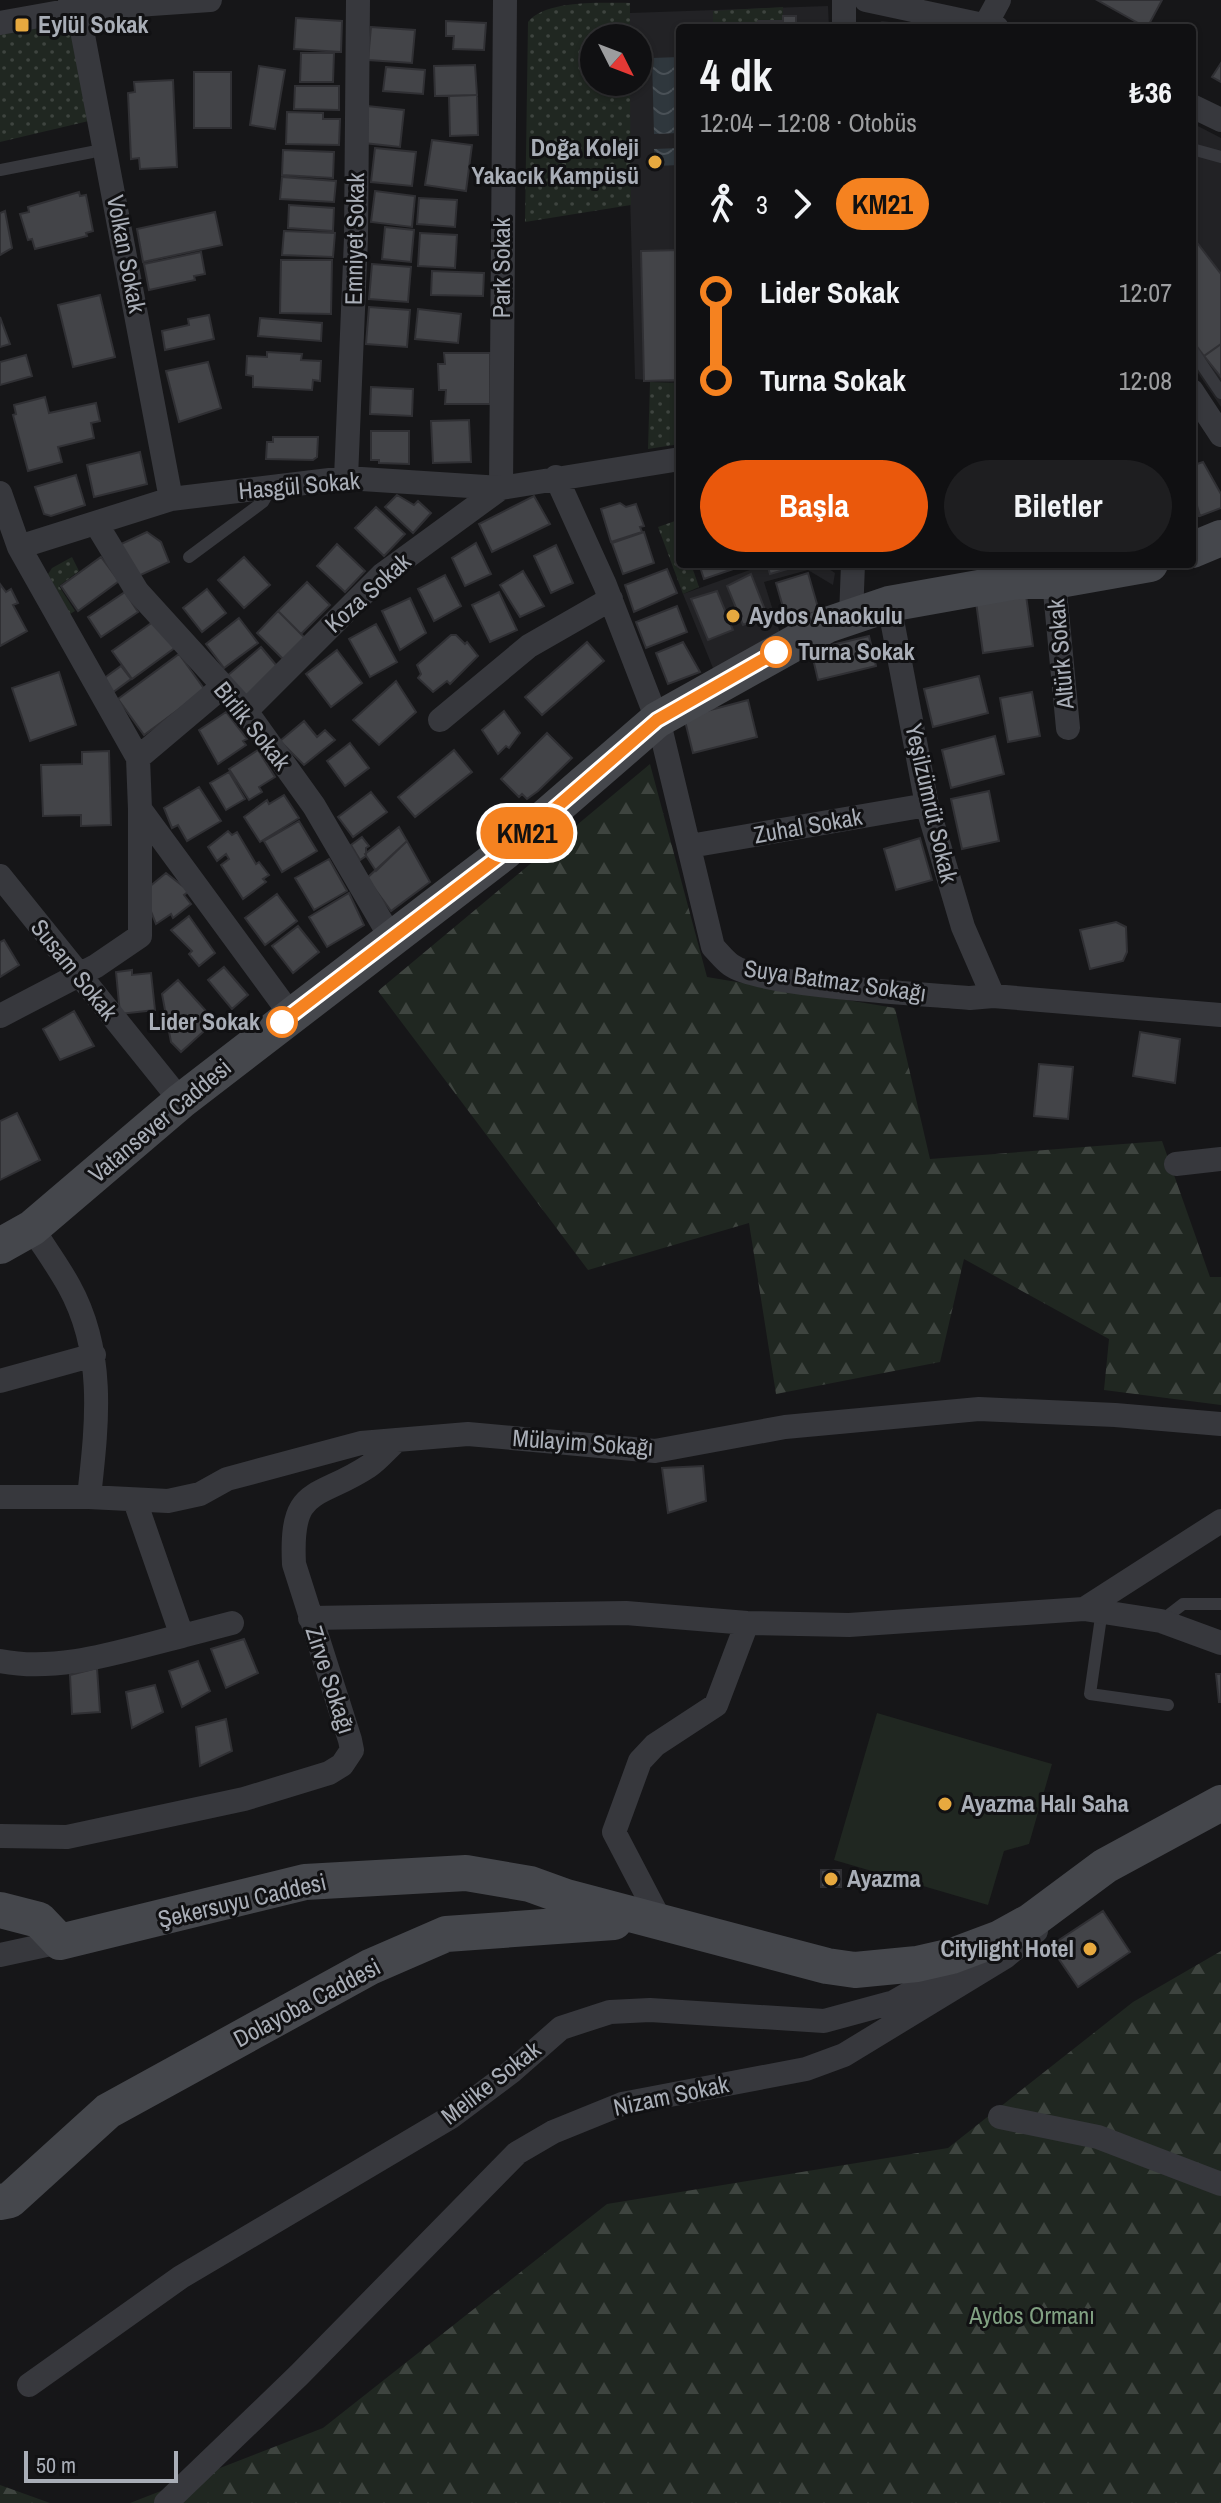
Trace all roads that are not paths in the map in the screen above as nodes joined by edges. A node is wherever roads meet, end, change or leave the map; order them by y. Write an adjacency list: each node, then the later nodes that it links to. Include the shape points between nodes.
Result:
1 (210, 0): 7 (street)
2 (358, 0): 24 (street, Emniyet Sokak)
3 (505, 0): 26 (street, Park Sokak)
4 (844, 0): 9 (street)
5 (866, 0): 10 (street)
6 (999, 0): 11 (street)
7 (74, 5): 8 (street); 28 (street, Volkan Sokak)
8 (0, 23)
9 (844, 24)
10 (982, 24)
11 (993, 24)
12 (1196, 108): 13 (street)
13 (1221, 120)
14 (1196, 150): 16 (lane)
15 (92, 152): 17 (lane)
16 (1221, 157)
17 (0, 170)
18 (1196, 356): 19 (lane)
19 (1221, 393)
20 (1196, 397): 21 (street)
21 (1221, 435)
22 (676, 460): 23 (street, Hasgül Sokak)
23 (556, 477): 26 (street, Hasgül Sokak); 38 (street, Suya Batmaz Sokağı)
24 (346, 478): 25 (street, Hasgül Sokak); 26 (street, Hasgül Sokak)
25 (271, 487): 28 (street, Hasgül Sokak); 33 (lane, via 263,502)
26 (501, 488): 42 (street, Koza Sokak, via 382,575)
27 (0, 493): 31 (street)
28 (171, 499): 29 (street, Hasgül Sokak)
29 (97, 525): 31 (street, Hasgül Sokak); 41 (street, Birlik Sokak, via 137,591)
30 (1221, 538): 32 (street)
31 (19, 547): 46 (street)
32 (1196, 548)
33 (189, 557)
34 (853, 568): 40 (street)
35 (1127, 568): 37 (street, Vatansever Caddesi)
36 (1018, 572): 37 (street, Vatansever Caddesi); 39 (street, Vatansever Caddesi)
37 (1054, 581): 45 (street, Altürk Sokak)
38 (611, 599): 43 (street, via 529,646); 44 (street, Suya Batmaz Sokağı)
39 (889, 604): 40 (street, Vatansever Caddesi); 47 (street, Yeşilzümrüt Sokak)
40 (851, 616): 44 (street, Vatansever Caddesi, via 760,660)
41 (222, 687): 42 (street, Birlik Sokak); 46 (street)
42 (246, 711): 51 (street, Birlik Sokak, via 314,806)
43 (440, 720)
44 (657, 720): 49 (street, Suya Batmaz Sokağı); 51 (street, Vatansever Caddesi, via 506,851)
45 (1068, 728)
46 (138, 758): 48 (street)
47 (927, 805): 49 (street, Zuhal Sokak); 53 (street, Yeşilzümrüt Sokak, via 963,927)
48 (140, 809): 52 (street, via 140,936); 54 (street)
49 (690, 846): 53 (street, Suya Batmaz Sokağı, via 713,947 732,966 816,983)
50 (0, 876): 52 (street, Susam Sokak)
51 (391, 938): 54 (street, Vatansever Caddesi)
52 (76, 975): 56 (street); 57 (street, Susam Sokak)
53 (993, 996): 55 (street, Suya Batmaz Sokağı)
54 (291, 1015): 57 (street, Vatansever Caddesi)
55 (1221, 1015)
56 (0, 1016)
57 (181, 1101): 60 (street, Vatansever Caddesi)
58 (1221, 1159): 59 (street)
59 (1176, 1164)
60 (32, 1228): 61 (street, Vatansever Caddesi); 62 (street, via 70,1288)
61 (0, 1246)
62 (94, 1355): 63 (street); 67 (street, via 99,1394)
63 (0, 1381)
64 (1221, 1424): 65 (street, Mülayim Sokağı, via 979,1409 785,1427 655,1451 468,1434)
65 (397, 1440): 68 (street, Mülayim Sokağı, via 361,1443 240,1476 200,1494); 72 (street, Zirve Sokağı, via 369,1465 311,1494 297,1514 294,1564)
66 (0, 1497): 67 (street, Mülayim Sokağı)
67 (89, 1497): 68 (street, Mülayim Sokağı)
68 (135, 1501): 76 (street)
69 (1221, 1521): 71 (street)
70 (1221, 1604): 73 (lane, via 1183,1604)
71 (1093, 1610): 73 (street); 75 (street, via 849,1625); 79 (lane, via 1090,1694)
72 (310, 1618): 75 (street, via 626,1613); 81 (street, Zirve Sokağı, via 350,1740 352,1750 342,1765 244,1799 67,1837)
73 (1161, 1621): 77 (street)
74 (232, 1623): 76 (street)
75 (747, 1623): 84 (street, via 716,1705 640,1761 614,1832)
76 (182, 1636): 78 (street, via 91,1658 21,1665)
77 (1221, 1643)
78 (0, 1661)
79 (1168, 1705)
80 (1221, 1803): 82 (street, Şekersuyu Caddesi)
81 (0, 1836)
82 (1079, 1885): 85 (street, Şekersuyu Caddesi); 92 (street, Nizam Sokak, via 1005,1957 844,2055 806,2069 622,2104 517,2153)
83 (0, 1910): 86 (street, via 39,1920)
84 (660, 1920): 85 (street, Şekersuyu Caddesi, via 855,1970 917,1964); 86 (street, Şekersuyu Caddesi, via 530,1884 466,1873 397,1875 305,1882); 90 (street, Dolayoba Caddesi, via 446,1934 370,1967 108,2111 10,2200)
85 (1000, 1938): 91 (street, Melike Sokak, via 925,1987 853,2016 796,2022 700,2010 650,2010 610,2012 561,2028 451,2117 181,2277)
86 (60, 1942): 87 (street)
87 (0, 1955)
88 (1000, 2117): 89 (street, via 1098,2137)
89 (1221, 2184)
90 (0, 2202)
91 (29, 2385)
92 (166, 2503)

